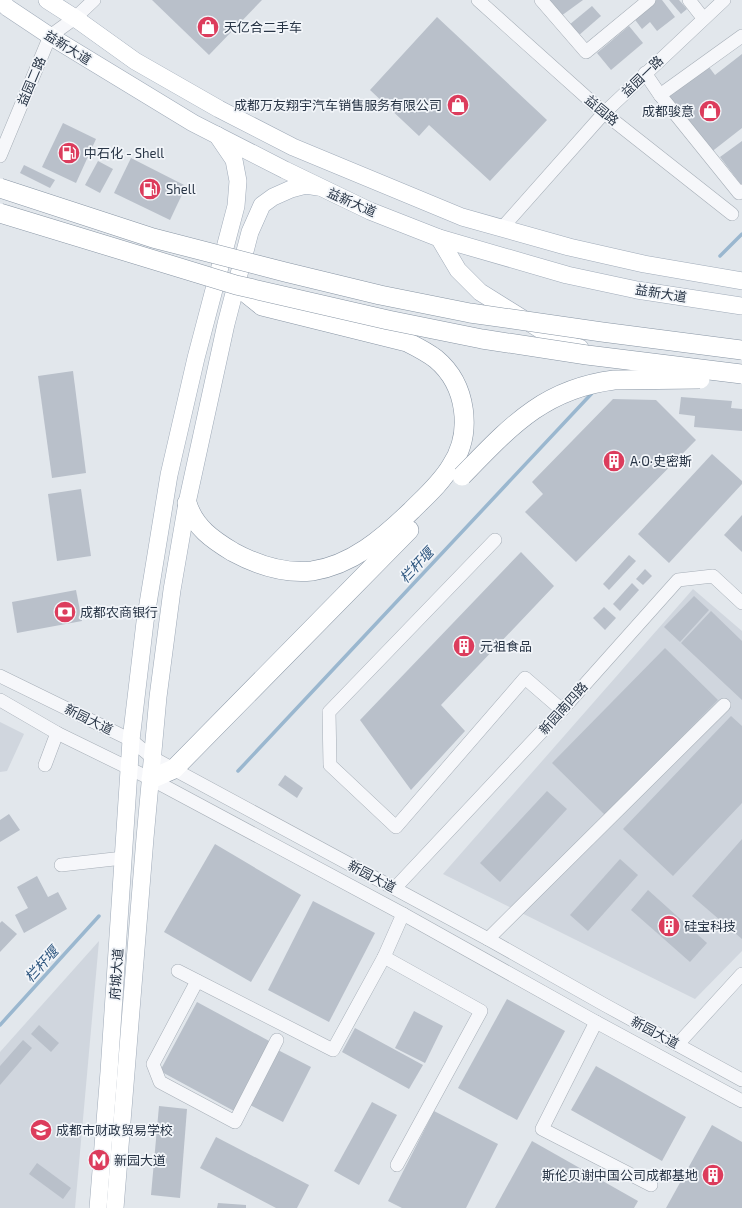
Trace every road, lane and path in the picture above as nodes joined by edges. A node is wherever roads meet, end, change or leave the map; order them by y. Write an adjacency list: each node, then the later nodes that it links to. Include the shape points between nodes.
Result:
1 (47, 0): 9 (main road, 益新大道)
2 (94, 0): 9 (street)
3 (478, 0): 15 (street, 益园路)
4 (541, 0): 5 (street, via 586,52)
5 (649, 0)
6 (689, 0): 10 (street)
7 (724, 0): 10 (street, 益园一路)
8 (0, 1): 11 (main road, 益新大道)
9 (75, 18): 11 (street); 23 (main road, 益新大道, via 135,61 293,147 462,217)
10 (703, 18): 13 (street, 益园一路)
11 (50, 36): 16 (main road, 益新大道); 17 (street, 益园二路)
12 (742, 36): 14 (street)
13 (645, 73): 14 (street); 15 (street, 益园一路)
14 (660, 95): 20 (street, via 739,193)
15 (604, 113): 22 (street, 益园路); 23 (street, 益园一路)
16 (217, 135): 18 (main road, 益新大道); 41 (main road, 府城大道, via 234,160 238,181 236,206 196,358 169,475)
17 (0, 156)
18 (318, 187): 24 (main road, 益新大道); 33 (main road, 府城大道, via 306,185 273,197 262,205 250,232 226,324)
19 (0, 188): 28 (highway, bridge, via 153,238 380,295 470,313)
20 (742, 191)
21 (0, 213): 26 (highway, bridge)
22 (732, 214)
23 (502, 228): 25 (main road, 益新大道, via 644,264)
24 (439, 238): 27 (main road, 益新大道, via 567,275 637,290); 31 (main road, via 458,270 480,292 562,343 654,371)
25 (742, 281)
26 (236, 285): 29 (highway, bridge, via 482,339); 32 (highway, via 262,306 407,342 436,359 452,377 464,412)
27 (742, 306)
28 (742, 350)
29 (742, 374)
30 (742, 379): 32 (highway, bridge, via 614,380 570,390 519,420)
31 (742, 382)
32 (457, 471): 33 (highway, via 439,482 368,549 334,565 311,571 284,570 246,559 218,543 205,532 195,522); 45 (highway)
33 (186, 503): 42 (main road, 府城大道, via 161,674)
34 (495, 540): 39 (street, via 329,712 330,765 396,826 525,678)
35 (742, 603): 39 (street, 新园南四路, via 713,576 678,580)
36 (0, 676): 41 (street, 新园大道)
37 (0, 700): 40 (street, 新园大道)
38 (724, 705): 51 (street)
39 (562, 710): 49 (street, 新园南四路)
40 (57, 733): 43 (street); 44 (street, 新园大道)
41 (131, 740): 42 (street, 新园大道); 44 (main road, 府城大道)
42 (153, 758): 45 (street, 新园大道); 46 (main road, 府城大道)
43 (45, 765)
44 (130, 768): 46 (street, 新园大道); 47 (main road, 府城大道)
45 (174, 769): 46 (highway); 49 (street, 新园大道)
46 (151, 779): 50 (street, 新园大道); 64 (main road, 府城大道)
47 (124, 858): 48 (street); 63 (main road, 府城大道)
48 (61, 865)
49 (395, 888): 51 (street, 新园大道)
50 (403, 914): 52 (street); 56 (street, 新园大道)
51 (488, 939): 58 (street, 新园大道)
52 (384, 957): 55 (street, via 333,1050); 61 (street, via 480,1012)
53 (178, 971): 55 (street)
54 (742, 974): 58 (street)
55 (196, 980): 57 (street, via 153,1064 160,1082 235,1122)
56 (596, 1022): 60 (street, 新园大道); 62 (street, via 542,1129)
57 (277, 1040)
58 (678, 1044): 59 (street, 新园大道)
59 (742, 1080)
60 (742, 1101)
61 (397, 1165)
62 (651, 1185)
63 (98, 1208)
64 (115, 1208)

